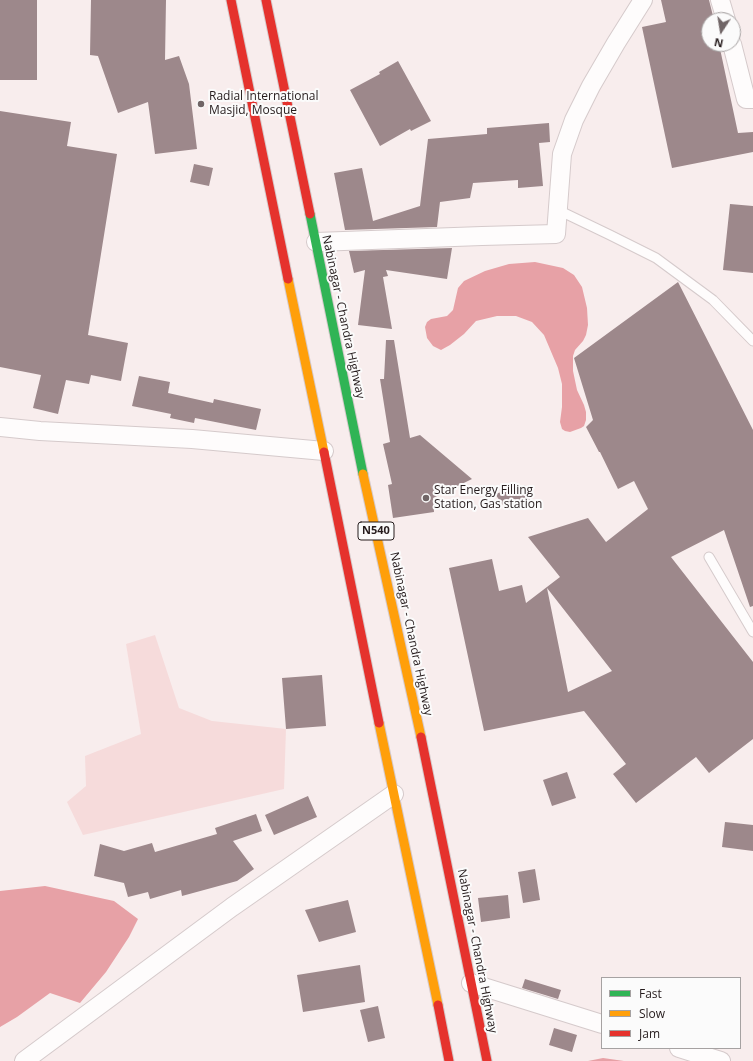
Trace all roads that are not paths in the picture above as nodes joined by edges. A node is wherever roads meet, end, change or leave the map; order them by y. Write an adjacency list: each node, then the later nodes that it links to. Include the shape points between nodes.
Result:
1 (231, 0): 12 (highway, N540)
2 (266, 0): 9 (highway, Nabinagar - Chandra Highway / N540)
3 (643, 0): 8 (street, via 591,86 574,120 562,154)
4 (720, 0): 5 (street)
5 (724, 12)
6 (734, 52): 7 (street, via 746,99)
7 (753, 99)
8 (558, 210): 9 (street, via 556,234); 10 (lane, via 656,258 713,300)
9 (316, 242): 16 (highway, Nabinagar - Chandra Highway / N540)
10 (753, 341)
11 (0, 427): 12 (street, via 192,439)
12 (324, 451): 15 (highway, N540)
13 (709, 556): 14 (lane)
14 (753, 632)
15 (394, 794): 19 (street, via 232,907); 20 (highway, N540)
16 (471, 983): 17 (street); 21 (highway, Nabinagar - Chandra Highway / N540)
17 (601, 1024)
18 (682, 1049): 22 (street)
19 (24, 1061)
20 (449, 1061)
21 (487, 1061)
22 (721, 1061)

